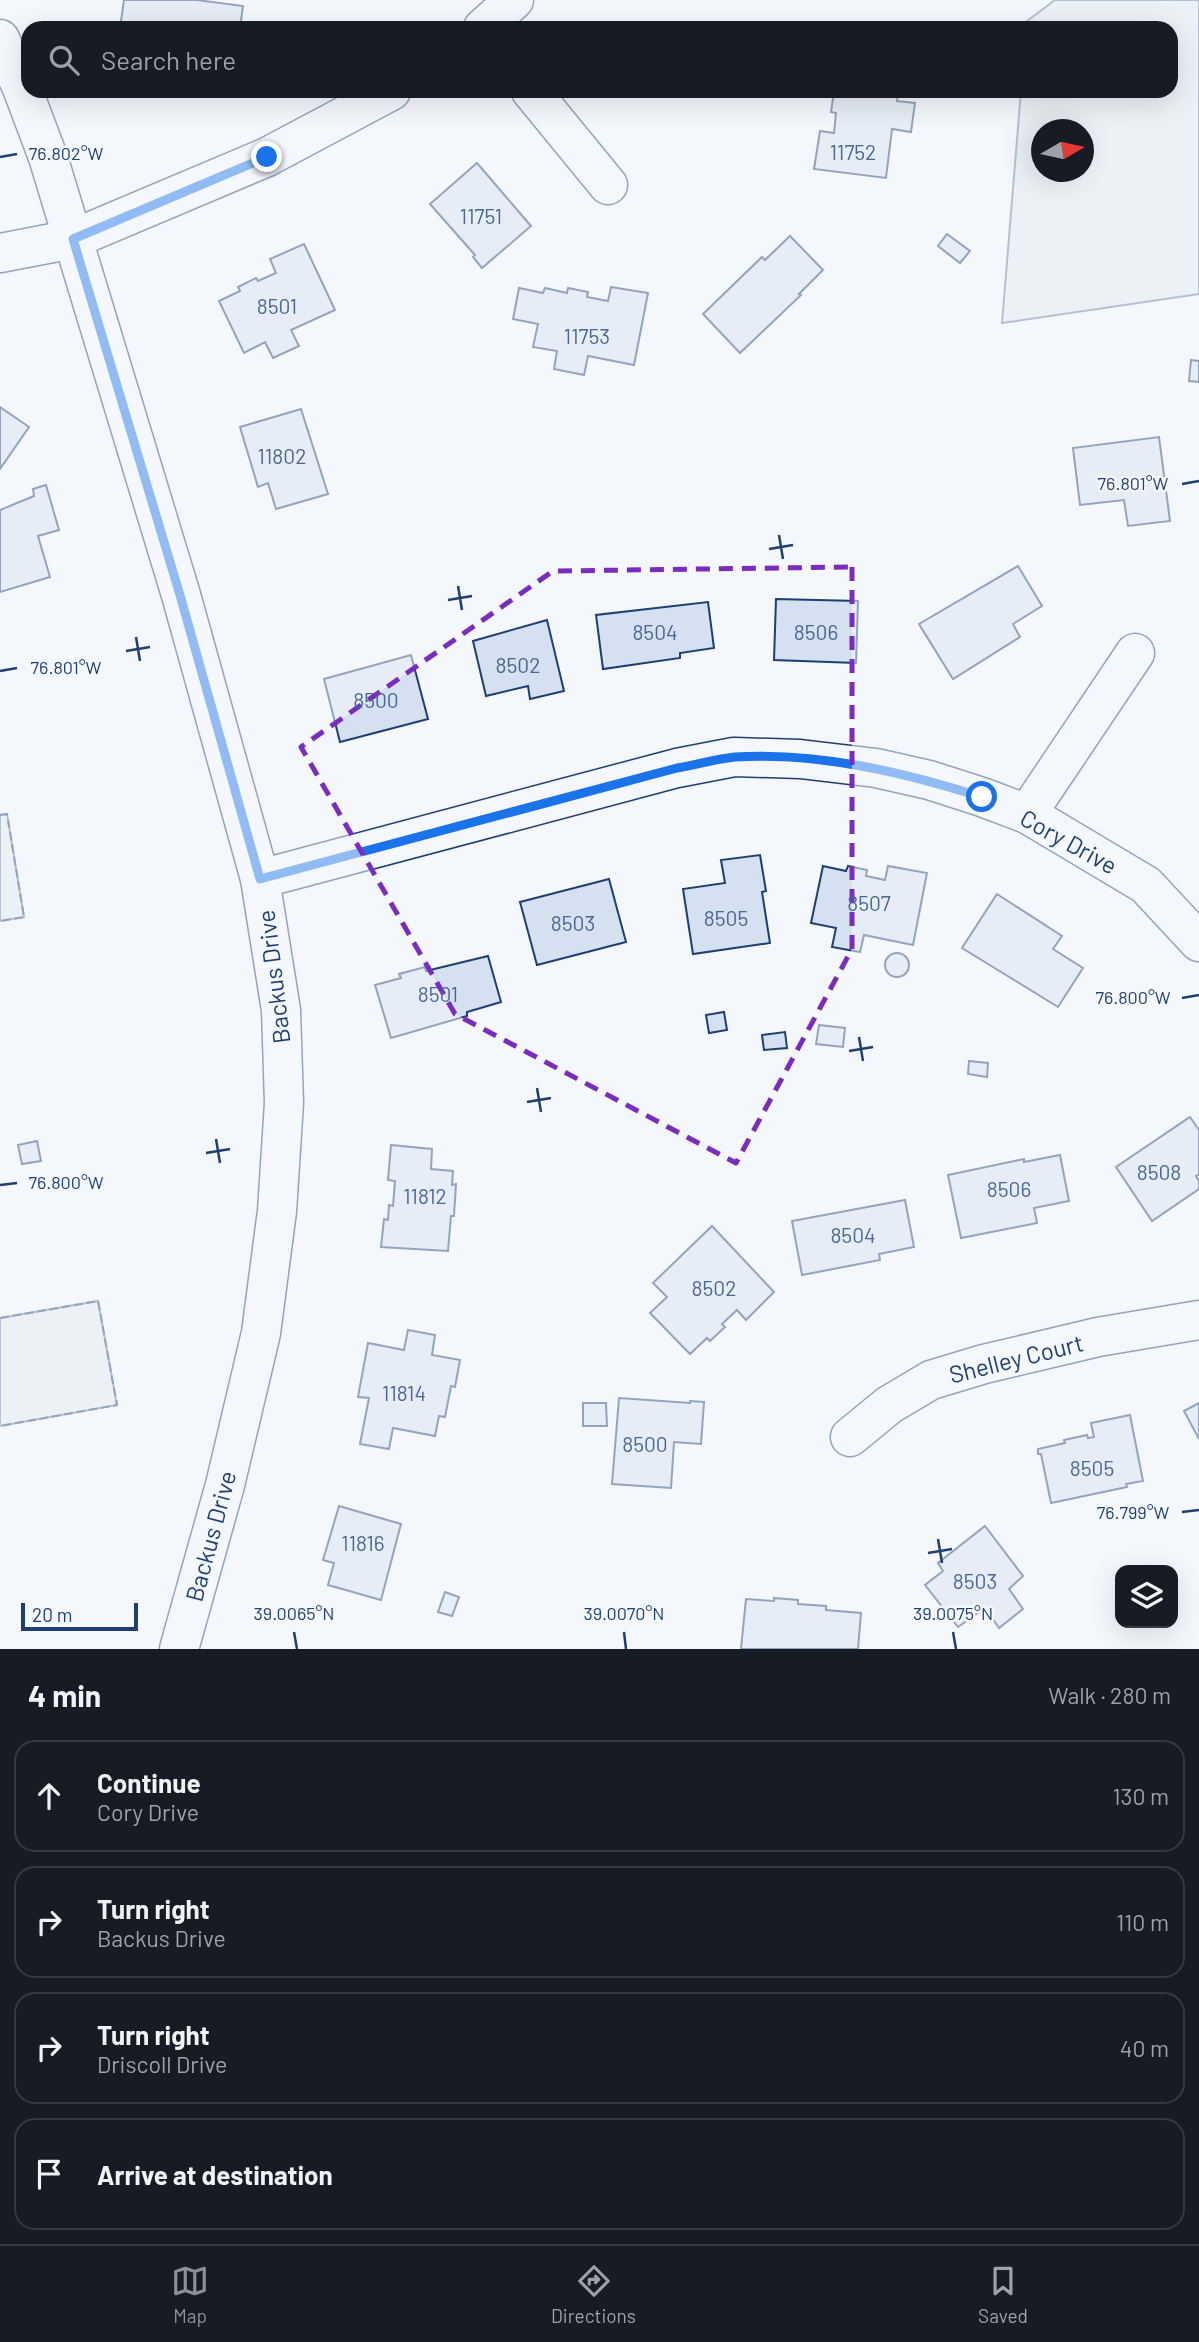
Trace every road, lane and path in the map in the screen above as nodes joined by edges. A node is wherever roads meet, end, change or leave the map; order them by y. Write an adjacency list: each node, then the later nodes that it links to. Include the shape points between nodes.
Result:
1 (514, 0): 2 (street)
2 (491, 21)
3 (0, 40): 4 (street, Backus Drive)
4 (21, 89)
5 (25, 98): 9 (street, Backus Drive)
6 (377, 98): 9 (street, via 267,157)
7 (537, 98): 8 (street)
8 (608, 185)
9 (73, 239): 10 (street); 13 (street, Backus Drive)
10 (0, 253)
11 (1135, 653): 12 (street)
12 (1027, 814): 13 (street, Cory Drive, via 929,780 876,768 734,757 677,768); 14 (street, Cory Drive, via 1146,886)
13 (260, 879): 17 (street, Backus Drive, via 281,1010 284,1103 277,1211 261,1333 225,1485)
14 (1199, 943)
15 (1199, 1320): 16 (street, Shelley Court, via 1085,1340 931,1380 889,1405)
16 (850, 1437)
17 (178, 1649)

